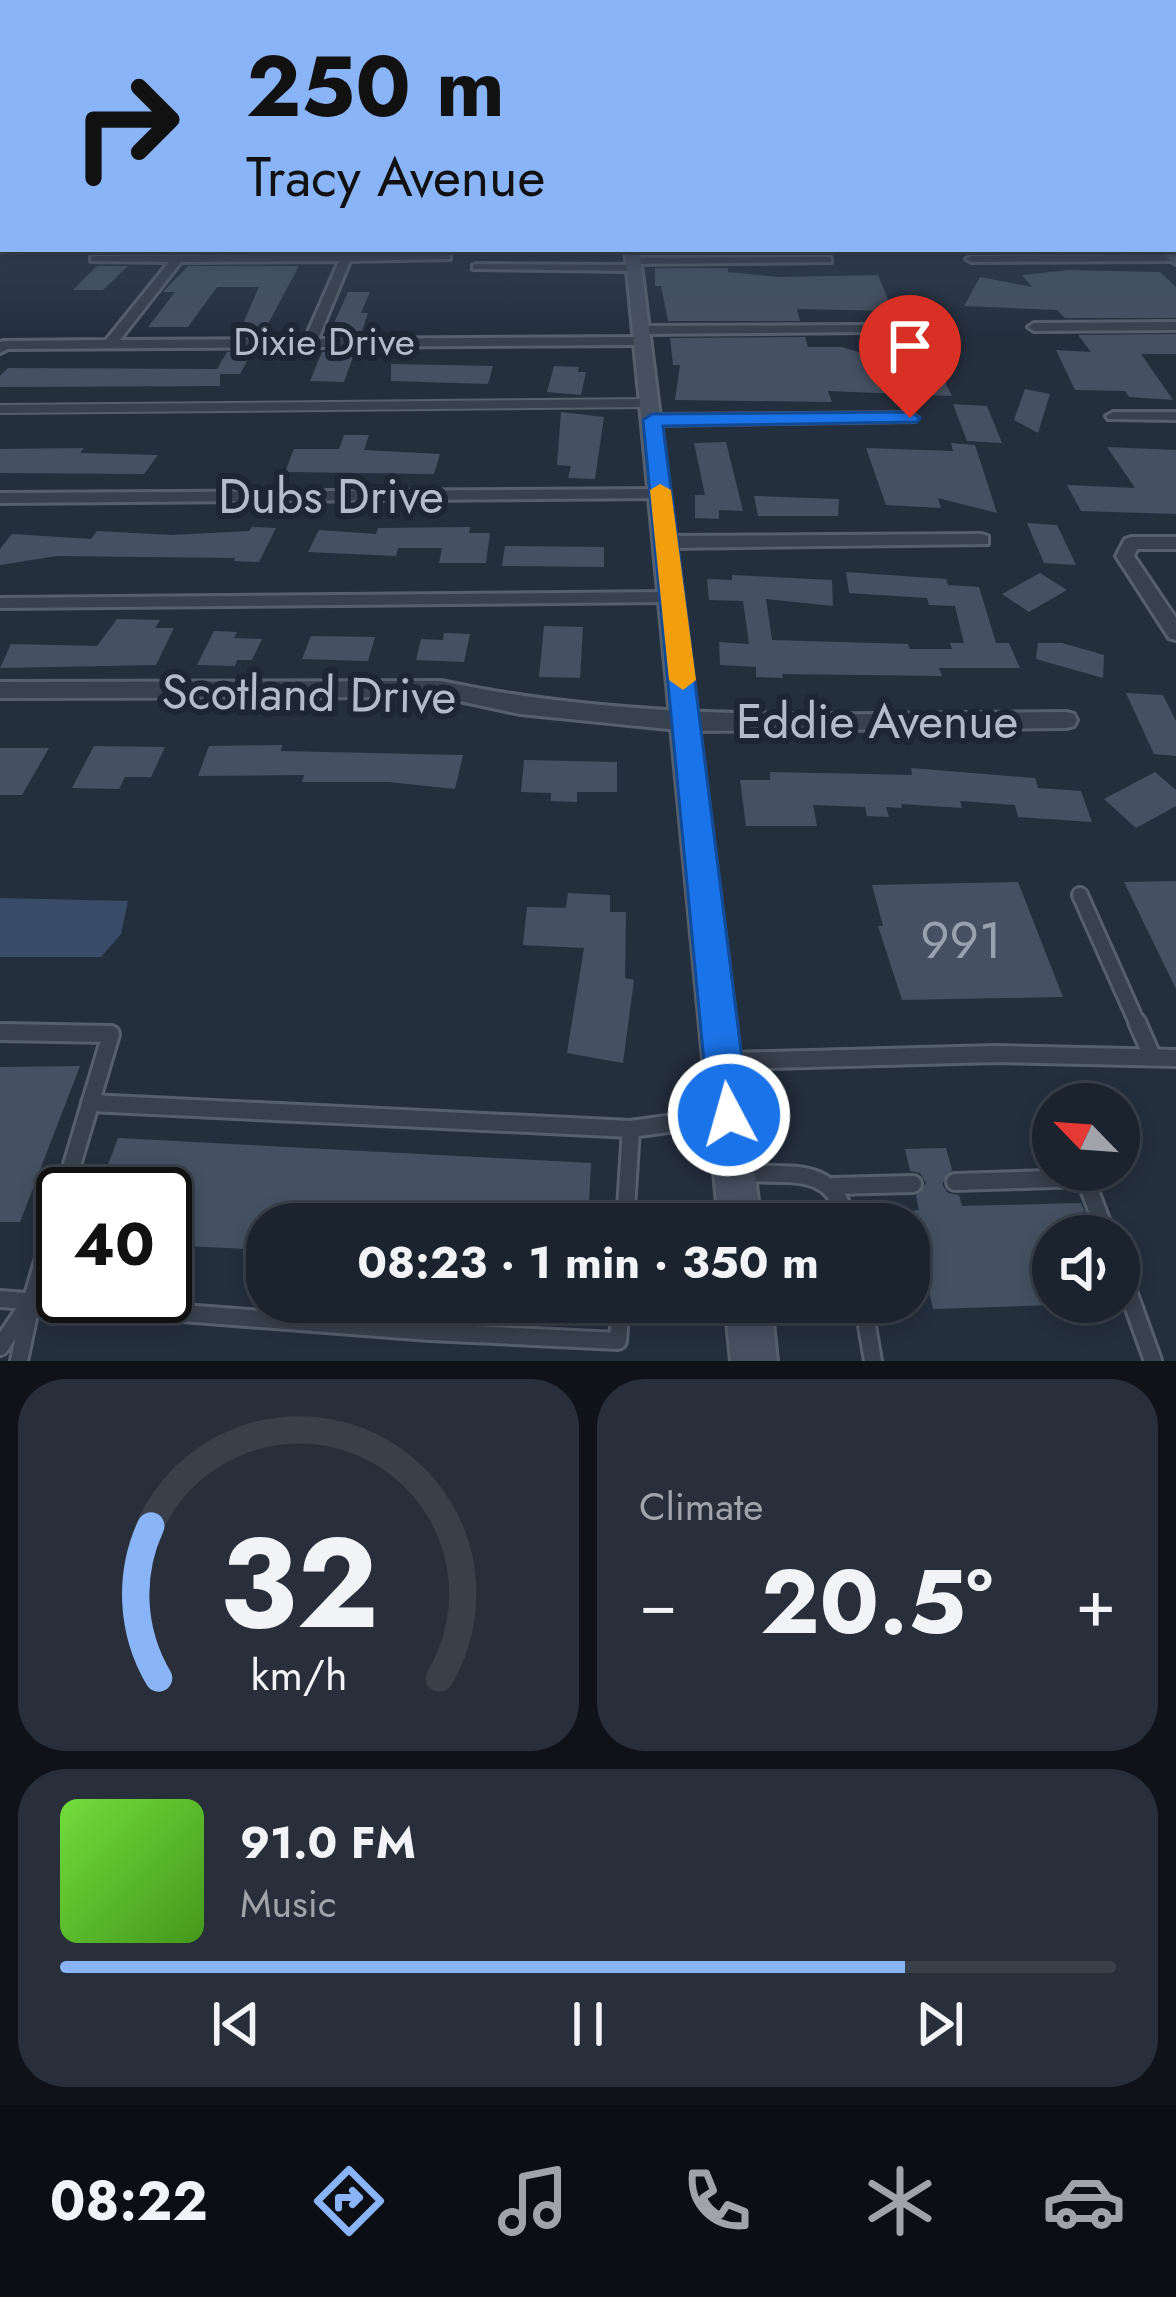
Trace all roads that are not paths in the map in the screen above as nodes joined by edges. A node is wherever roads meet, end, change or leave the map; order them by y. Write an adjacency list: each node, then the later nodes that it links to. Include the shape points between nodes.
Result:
1 (1171, 256): 6 (street)
2 (446, 257): 3 (street)
3 (346, 258): 5 (street); 14 (street)
4 (94, 259): 5 (street)
5 (177, 259): 15 (street)
6 (972, 259)
7 (633, 260): 8 (street); 9 (street); 13 (street)
8 (827, 260)
9 (477, 268)
10 (1176, 326): 11 (street)
11 (1034, 327)
12 (867, 329): 13 (street, Dixie Drive)
13 (642, 336): 14 (street, Dixie Drive); 18 (street)
14 (311, 341): 15 (street, Dixie Drive)
15 (111, 343): 16 (street, Dixie Drive)
16 (2, 347)
17 (0, 409): 18 (lane)
18 (651, 412): 21 (street); 22 (street)
19 (1113, 416): 20 (street)
20 (1176, 416)
21 (910, 418)
22 (661, 494): 23 (street, Dubs Drive); 25 (street)
23 (0, 498)
24 (982, 540): 25 (street)
25 (666, 542): 27 (street)
26 (1176, 543): 29 (street, via 1131,543 1125,556)
27 (673, 598): 28 (lane); 32 (street)
28 (0, 603)
29 (1176, 633)
30 (0, 690): 32 (street, Scotland Drive, via 441,689 520,706)
31 (1066, 721): 32 (street, Eddie Avenue)
32 (688, 722): 37 (street)
33 (1080, 895): 35 (lane)
34 (0, 1032): 38 (lane, via 111,1034)
35 (1152, 1056): 36 (lane); 37 (lane)
36 (1176, 1057)
37 (723, 1062): 39 (street)
38 (90, 1103): 40 (lane); 50 (lane)
39 (729, 1115): 40 (lane); 41 (street)
40 (631, 1130): 45 (lane)
41 (735, 1173): 44 (lane, via 807,1174); 46 (street)
42 (956, 1182): 48 (lane, via 1085,1178)
43 (913, 1184): 44 (lane)
44 (833, 1186): 47 (lane)
45 (626, 1203)
46 (738, 1203)
47 (840, 1203)
48 (1099, 1215)
49 (0, 1299): 50 (lane)
50 (32, 1299): 51 (lane); 57 (lane); 58 (lane)
51 (246, 1317)
52 (321, 1323): 53 (lane, via 618,1341)
53 (619, 1323)
54 (750, 1323): 59 (street)
55 (867, 1323): 60 (lane)
56 (1139, 1323): 61 (lane)
57 (0, 1347)
58 (19, 1361)
59 (754, 1361)
60 (873, 1361)
61 (1153, 1361)

